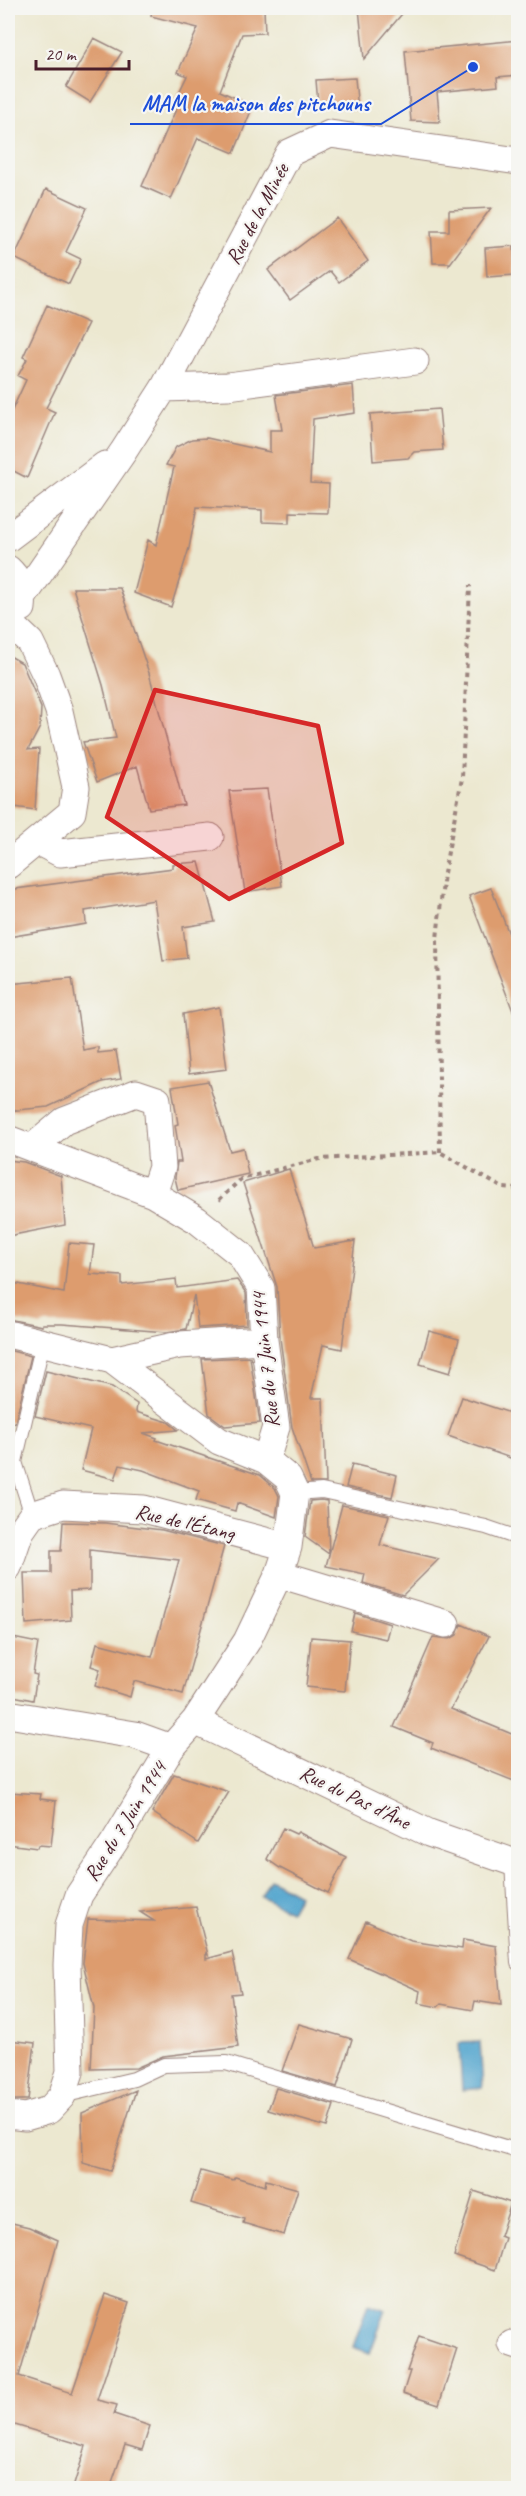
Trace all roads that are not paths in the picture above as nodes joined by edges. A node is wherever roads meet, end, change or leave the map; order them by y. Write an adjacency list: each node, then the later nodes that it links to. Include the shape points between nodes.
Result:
1 (519, 161): 3 (street, Rue de la Minée, via 330,134 289,153)
2 (415, 361): 3 (street, via 228,386)
3 (164, 388): 4 (street, Rue de la Minée)
4 (123, 452): 5 (street, Rue de la Minée); 7 (street, Rue de la Minée)
5 (8, 538)
6 (8, 569): 7 (street, via 16,577)
7 (23, 597): 8 (street, Rue de la Minée, via 22,607)
8 (10, 627): 10 (street, via 30,642 46,675 59,711 76,787 72,812)
9 (210, 837): 10 (street, via 60,853)
10 (37, 841): 11 (street)
11 (8, 865)
12 (8, 1139): 13 (street, Rue du 7 Juin 1944)
13 (33, 1147): 14 (street, Rue du 7 Juin 1944); 14 (street, via 64,1121 136,1093 157,1100 162,1167)
14 (153, 1194): 16 (street, Rue du 7 Juin 1944, via 240,1254 261,1288)
15 (8, 1334): 17 (street)
16 (264, 1340): 18 (street, via 179,1345); 19 (street, Rue du 7 Juin 1944, via 276,1427)
17 (43, 1342): 18 (street); 20 (lane)
18 (112, 1360): 19 (street, via 219,1441)
19 (266, 1460): 21 (street, Rue du 7 Juin 1944, via 288,1478)
20 (11, 1462): 22 (lane)
21 (295, 1493): 23 (lane, via 322,1491 486,1527); 24 (street, Rue du 7 Juin 1944)
22 (32, 1515): 24 (street, Rue de l'Étang, via 63,1505 144,1509); 25 (street, via 20,1532)
23 (519, 1538)
24 (288, 1547): 26 (street, Rue du 7 Juin 1944)
25 (8, 1567)
26 (279, 1574): 27 (street); 29 (street, Rue du 7 Juin 1944, via 247,1641)
27 (446, 1624)
28 (8, 1714): 30 (street, via 135,1735)
29 (195, 1720): 30 (street, Rue du 7 Juin 1944); 31 (street, Rue du Pas d'Âne, via 429,1833)
30 (171, 1748): 33 (street, Rue du 7 Juin 1944, via 79,1895 69,1925 70,2072)
31 (515, 1864): 32 (lane)
32 (519, 1963)
33 (62, 2096): 34 (street, via 49,2110 25,2117); 35 (lane, via 134,2079 164,2065 226,2063)
34 (8, 2115)
35 (519, 2151)

